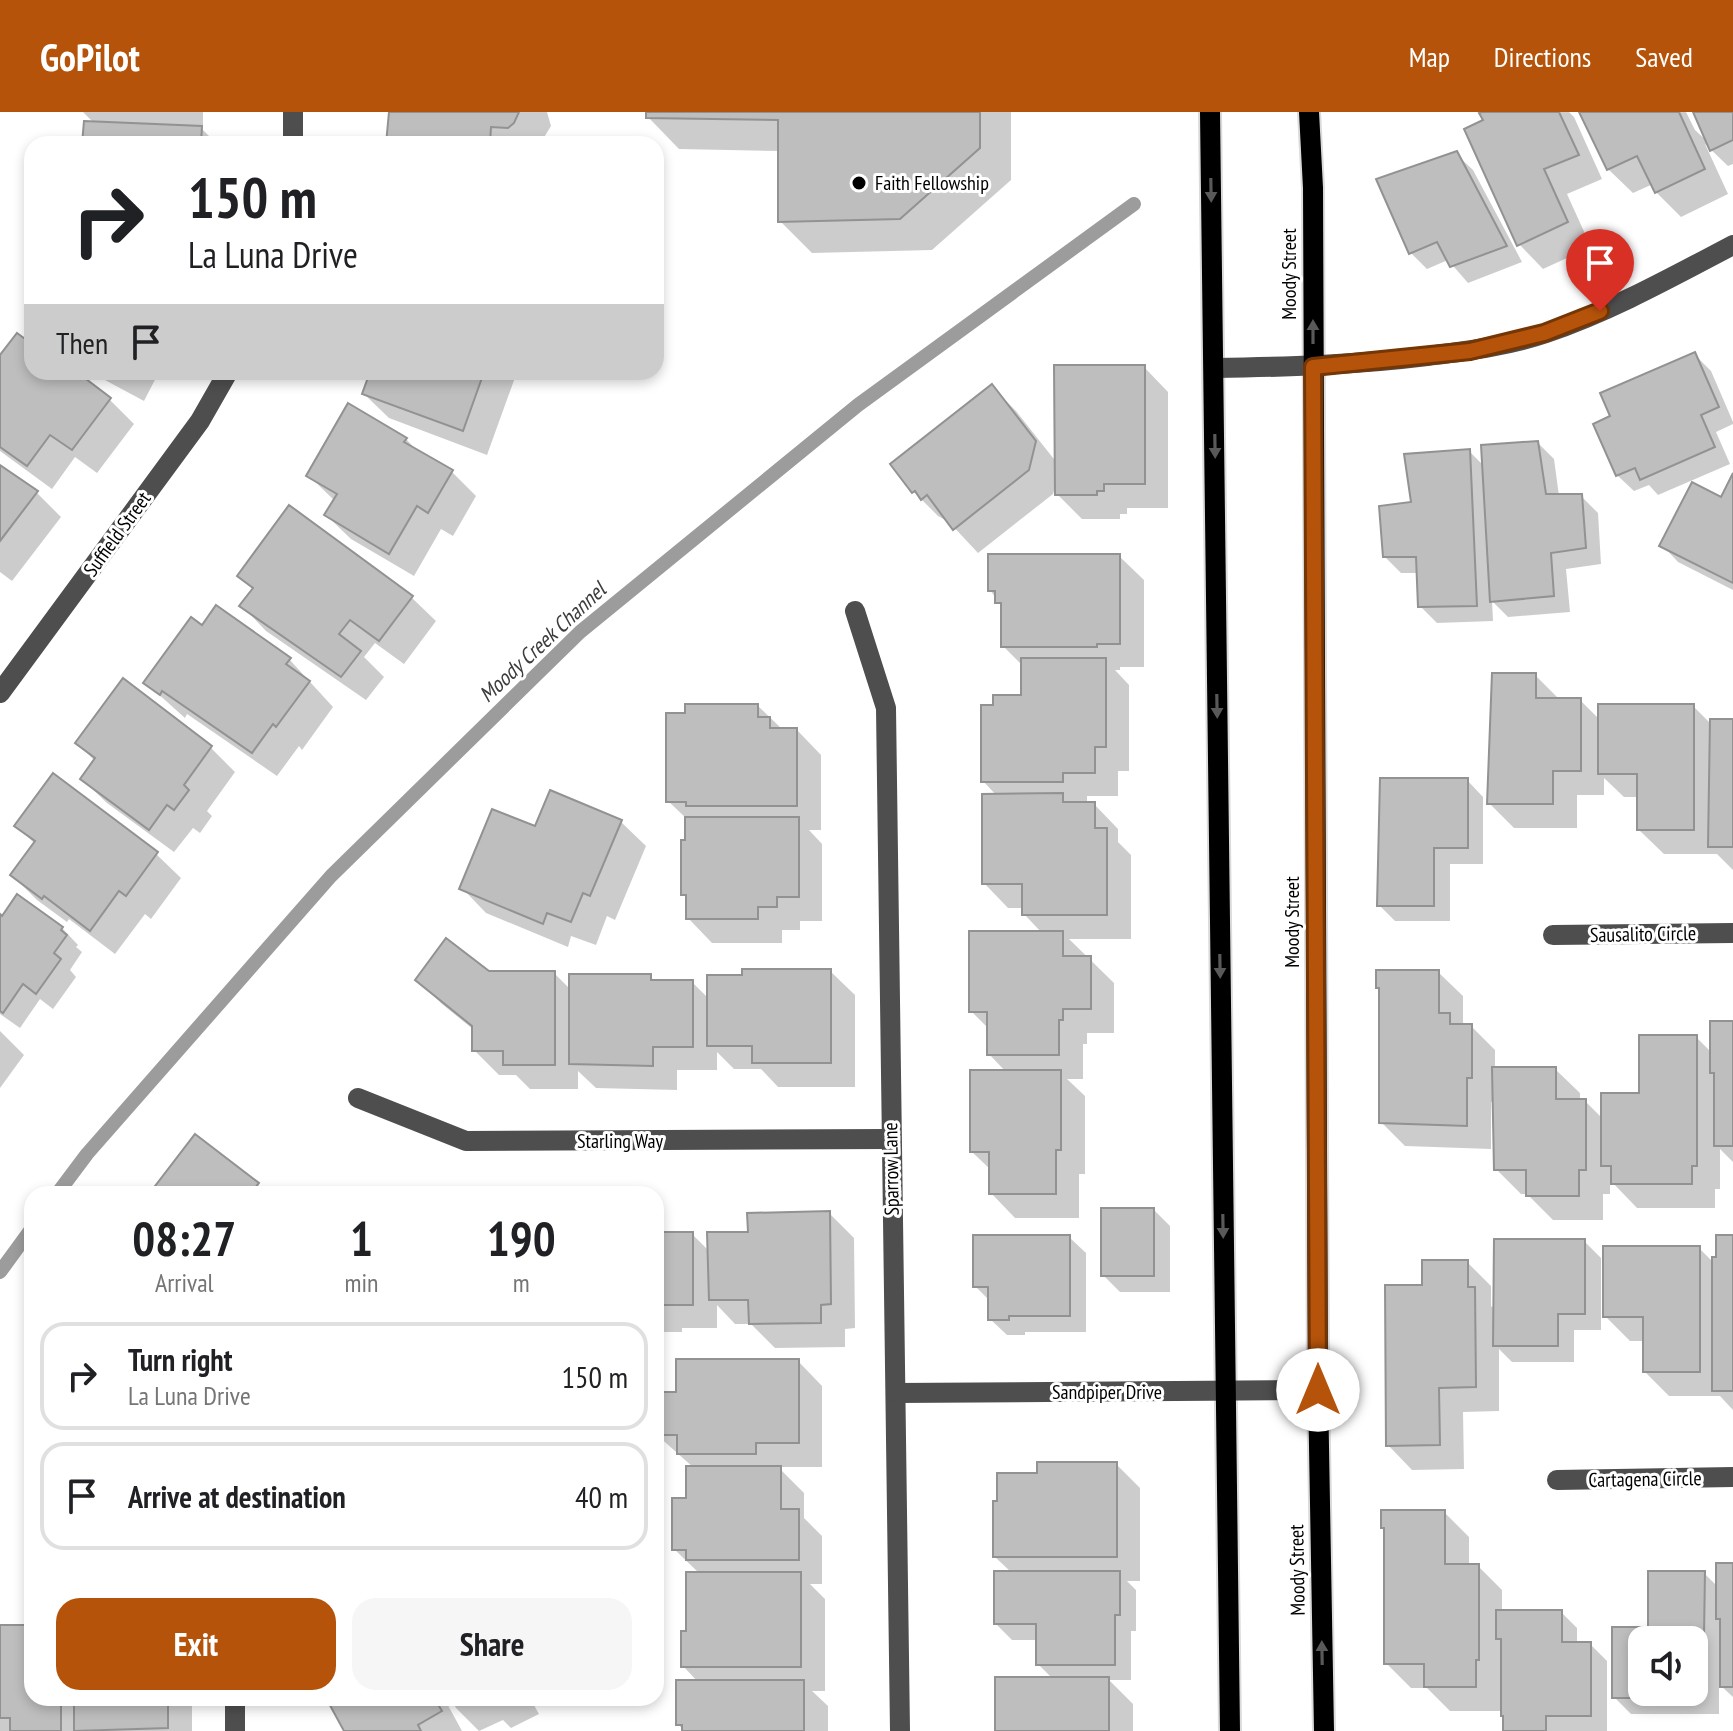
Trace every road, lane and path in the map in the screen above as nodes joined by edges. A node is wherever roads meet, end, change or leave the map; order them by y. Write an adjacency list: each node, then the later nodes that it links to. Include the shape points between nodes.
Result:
1 (293, 112): 4 (street)
2 (1210, 112): 7 (main road, one-way to 7)
3 (1309, 112): 6 (main road, Moody Street, one-way to 3)
4 (293, 136)
5 (1733, 245): 6 (street, via 1627,300 1544,333 1470,351)
6 (1313, 367): 7 (street); 15 (main road, Moody Street)
7 (1214, 368): 16 (main road, one-way to 16)
8 (223, 380): 10 (street, Suffield Street, via 200,421)
9 (855, 611): 14 (street, Sparrow Lane, via 886,708)
10 (0, 693)
11 (1733, 933): 12 (street, Sausalito Circle)
12 (1553, 935)
13 (358, 1098): 14 (street, Starling Way, via 466,1141)
14 (890, 1139): 17 (street, Sparrow Lane)
15 (1318, 1390): 16 (street, Sandpiper Drive); 24 (main road, Moody Street, one-way to 15)
16 (1224, 1391): 17 (street, Sandpiper Drive); 23 (main road)
17 (896, 1393): 22 (street, Sparrow Lane)
18 (1733, 1477): 19 (street, Cartagena Circle)
19 (1557, 1480)
20 (235, 1706): 21 (street)
21 (235, 1731)
22 (900, 1731)
23 (1230, 1731)
24 (1324, 1731)

